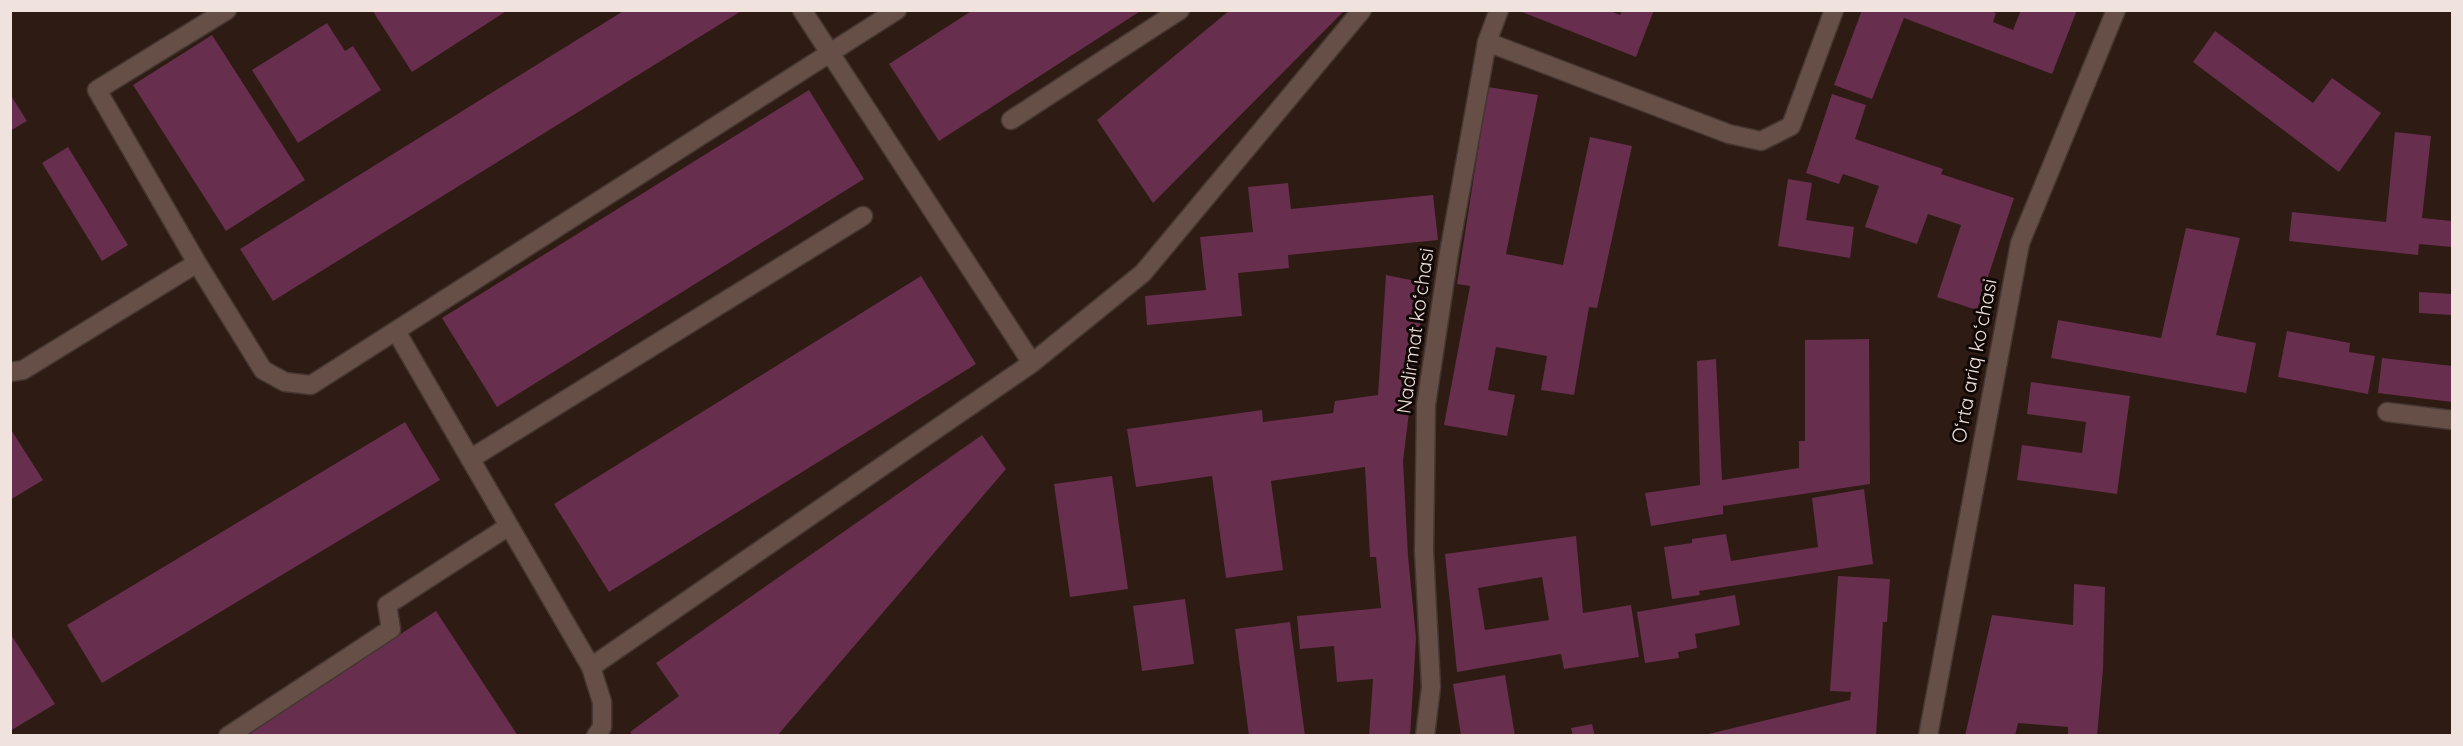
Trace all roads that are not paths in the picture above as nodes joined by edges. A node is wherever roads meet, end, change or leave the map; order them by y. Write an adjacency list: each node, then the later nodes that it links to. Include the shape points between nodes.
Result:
1 (226, 10): 13 (street, via 97,90)
2 (802, 10): 10 (street)
3 (897, 10): 10 (street)
4 (1180, 10): 11 (street)
5 (1362, 10): 15 (street, via 1143,273)
6 (1499, 10): 9 (street, Nadirmat koʻchasi)
7 (1834, 10): 9 (street, via 1791,126 1761,141 1729,134)
8 (2116, 10): 25 (street, Oʻrta ariq koʻchasi, via 2020,243)
9 (1487, 42): 24 (street, Nadirmat koʻchasi, via 1426,405 1424,551 1431,687)
10 (830, 54): 14 (street); 15 (street)
11 (1011, 120)
12 (863, 216): 19 (street)
13 (197, 263): 14 (street, via 263,370 285,382 311,385); 16 (street, via 23,370)
14 (396, 331): 19 (street)
15 (1032, 363): 21 (street)
16 (10, 372)
17 (2387, 412): 18 (street)
18 (2452, 420)
19 (470, 459): 20 (street)
20 (509, 526): 21 (street); 22 (street, via 387,605 391,629)
21 (591, 668): 23 (street, via 602,702 603,727)
22 (228, 735)
23 (596, 735)
24 (1425, 735)
25 (1928, 735)

